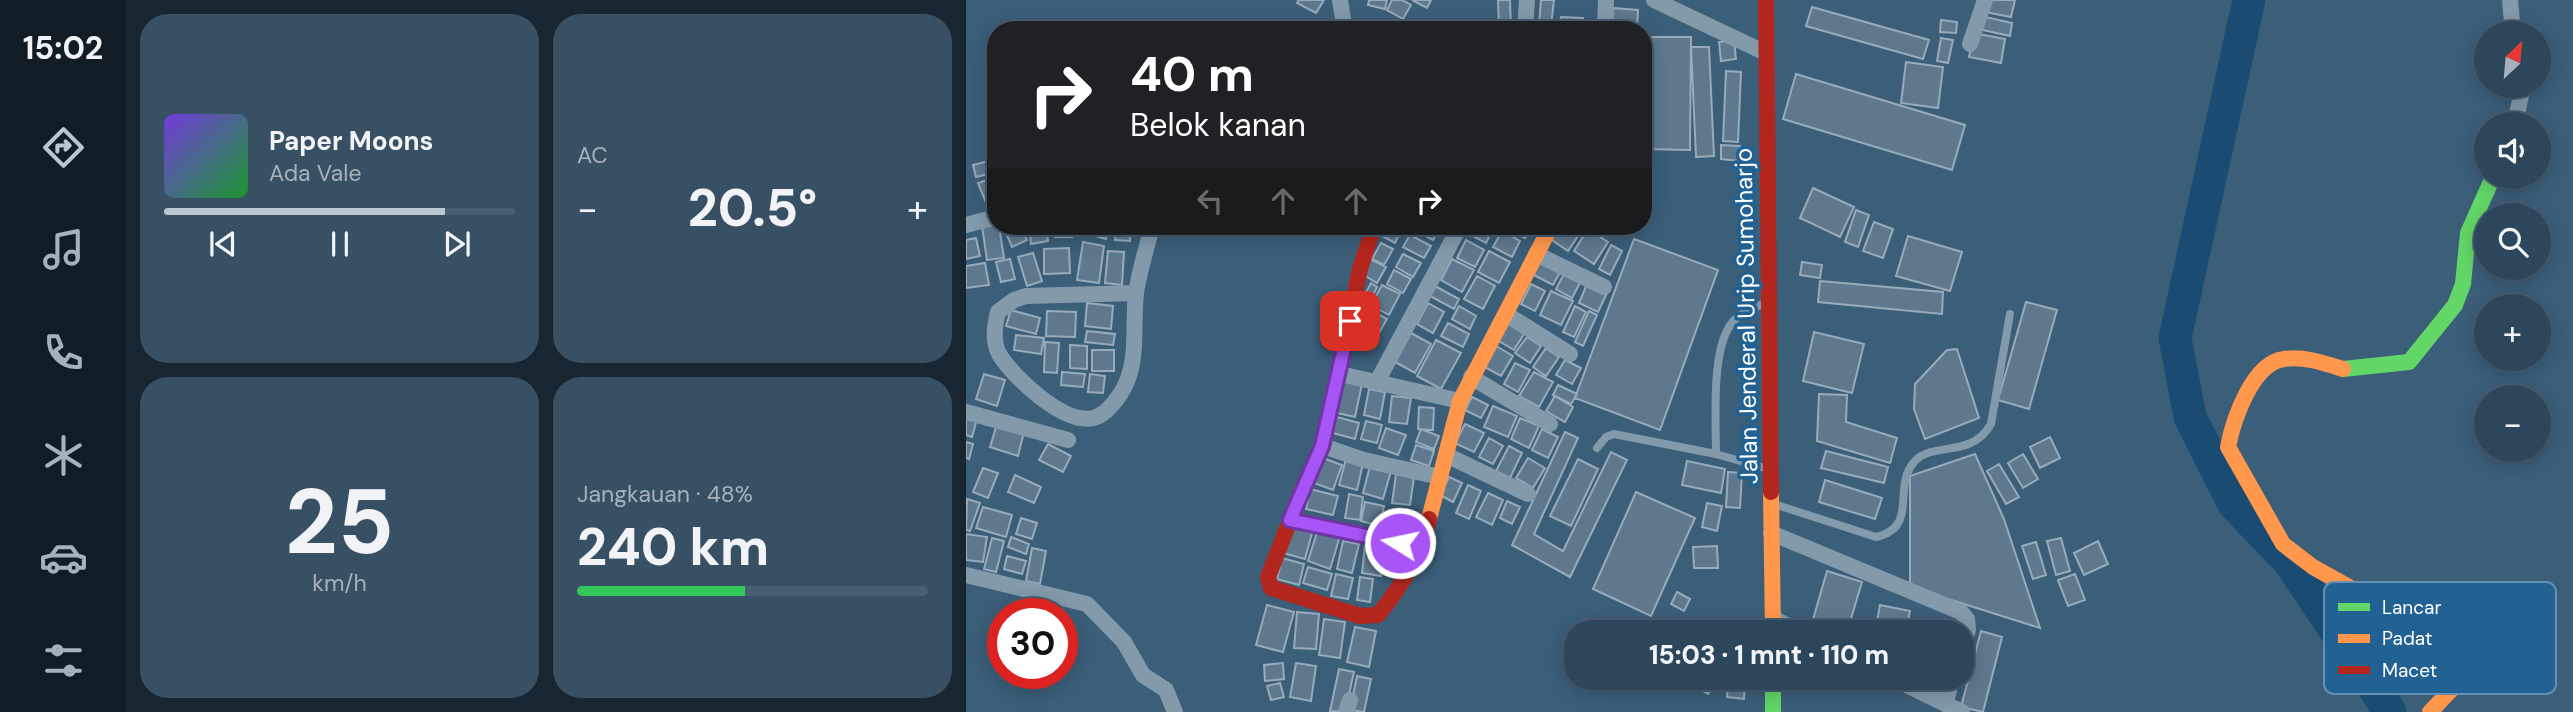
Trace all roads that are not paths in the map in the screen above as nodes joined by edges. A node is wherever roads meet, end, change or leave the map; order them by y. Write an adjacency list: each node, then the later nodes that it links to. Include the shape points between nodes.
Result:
1 (1340, 0): 8 (street)
2 (1527, 0): 9 (street)
3 (1606, 0): 10 (street)
4 (1654, 0): 13 (street)
5 (1766, 0): 13 (main road, Jalan Jenderal Urip Sumoharjo)
6 (1985, 0): 12 (street)
7 (2510, 0): 11 (street)
8 (1344, 21)
9 (1526, 21)
10 (1605, 21)
11 (2513, 21)
12 (1970, 44)
13 (1766, 53): 24 (main road, Jalan Jenderal Urip Sumoharjo)
14 (2488, 189): 47 (main road, via 2468,233 2463,284 2455,305 2409,362 2348,371 2313,360 2282,359 2268,366 2249,389 2232,422 2228,447 2283,544)
15 (987, 219): 16 (street)
16 (966, 225)
17 (1147, 235): 23 (street)
18 (1371, 235): 28 (main road)
19 (1455, 235): 30 (street)
20 (1546, 235): 21 (main road)
21 (1536, 254): 22 (street); 25 (main road)
22 (1604, 287)
23 (1136, 293): 23 (street, via 1132,367 1122,392 1094,418 1071,417 1039,398 999,353 993,330 998,312 1014,300)
24 (1769, 301): 37 (lane, via 1731,324 1722,344 1715,407); 39 (main road, Jalan Jenderal Urip Sumoharjo)
25 (1506, 314): 27 (street); 29 (main road)
26 (2010, 314): 42 (lane, via 1987,431 1972,443 1918,458 1909,468 1898,526 1888,535 1876,537)
27 (1570, 354)
28 (1340, 374): 30 (street); 35 (main road)
29 (1471, 377): 31 (main road); 33 (street)
30 (1377, 382): 31 (street)
31 (1460, 401): 38 (main road)
32 (966, 412): 34 (street)
33 (1550, 424)
34 (1068, 440)
35 (1322, 446): 40 (street); 43 (main road)
36 (1597, 448): 37 (lane, via 1614,434)
37 (1716, 454): 39 (lane)
38 (1446, 455): 40 (main road); 41 (street)
39 (1771, 470): 42 (main road, Jalan Jenderal Urip Sumoharjo)
40 (1440, 477): 45 (main road)
41 (1528, 494)
42 (1770, 503): 44 (main road, Jalan Jenderal Urip Sumoharjo)
43 (1290, 520): 45 (street); 45 (main road, via 1268,577 1271,588 1360,616 1378,615 1387,606)
44 (1771, 533): 48 (main road, Jalan Jenderal Urip Sumoharjo); 49 (street, via 1961,612)
45 (1422, 547)
46 (966, 575): 56 (street, via 1087,604 1124,642 1143,675 1167,690)
47 (2340, 582)
48 (1773, 620)
49 (1967, 620)
50 (1773, 690): 57 (main road)
51 (1916, 690): 54 (street)
52 (1949, 690): 54 (street)
53 (2447, 694): 55 (main road)
54 (1945, 705): 58 (street)
55 (2435, 707)
56 (1174, 712)
57 (1773, 712)
58 (1962, 712)

